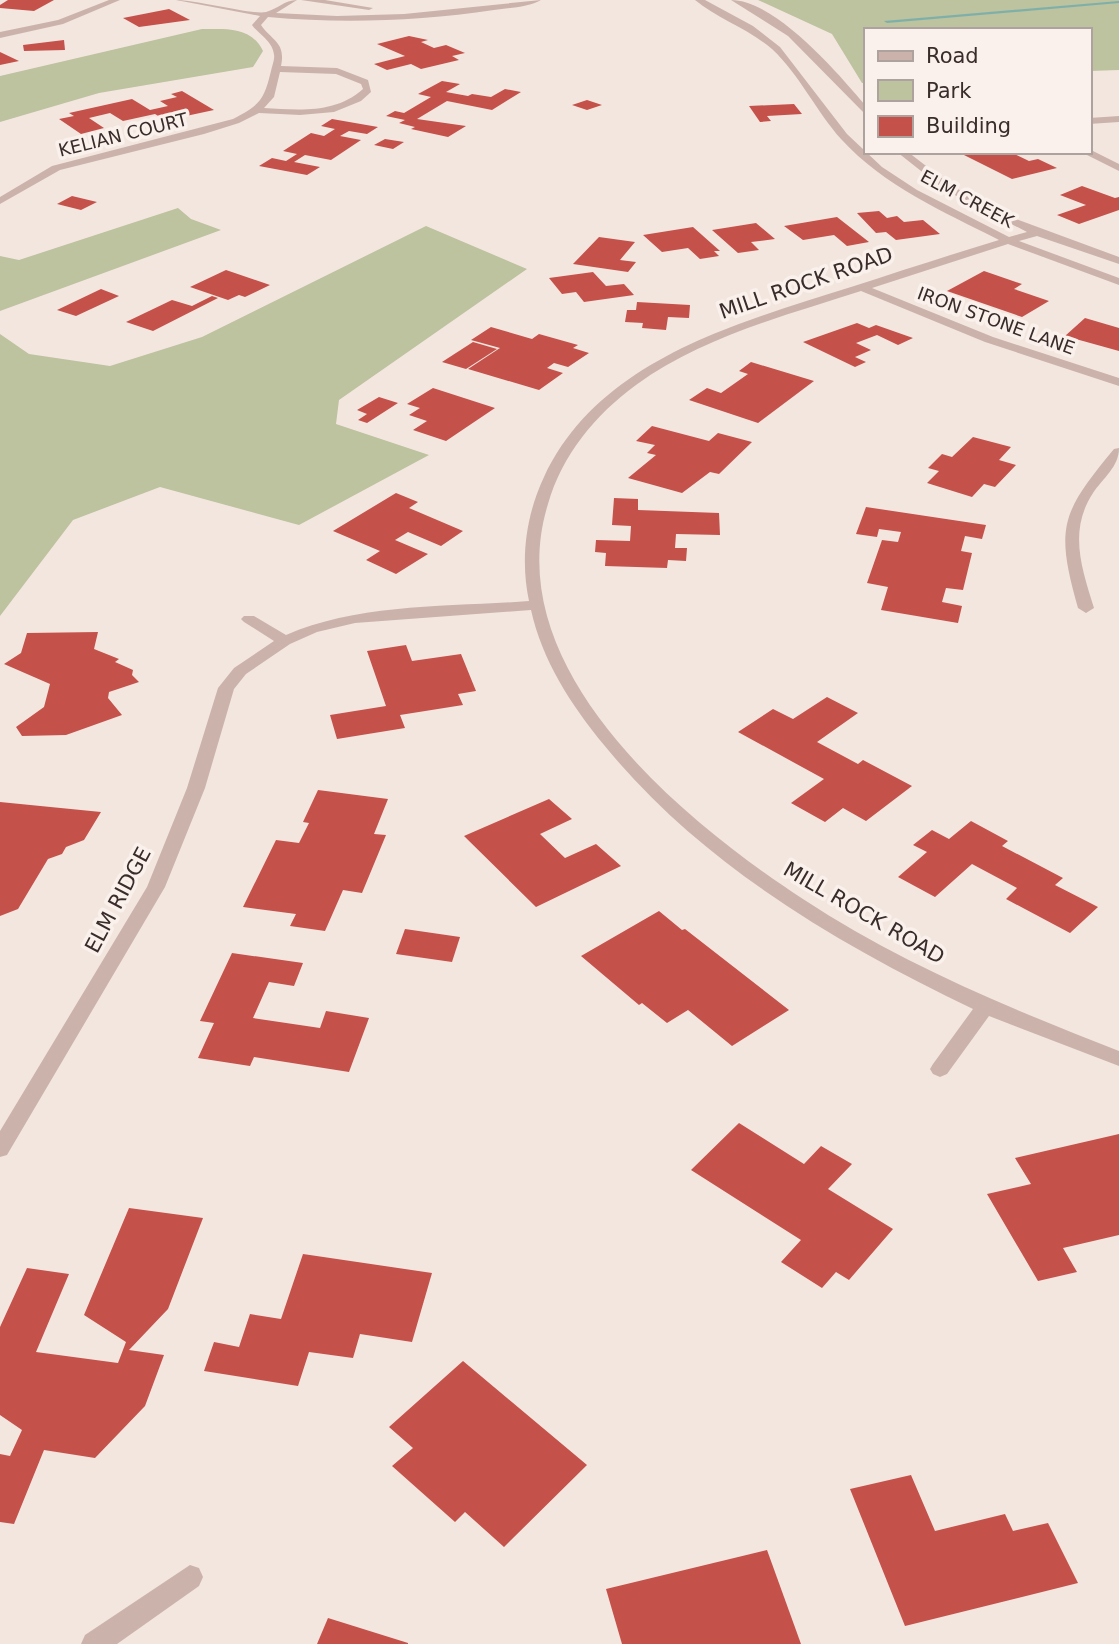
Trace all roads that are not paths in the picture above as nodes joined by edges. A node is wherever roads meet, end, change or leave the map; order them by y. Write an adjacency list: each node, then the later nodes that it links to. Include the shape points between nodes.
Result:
1 (116, 0): 13 (street, via 60,22)
2 (180, 0): 10 (street)
3 (293, 0): 10 (street)
4 (305, 0): 9 (street)
5 (494, 0): 9 (street, via 407,10)
6 (537, 0): 11 (street, via 426,16)
7 (699, 0): 19 (street, ELM CREEK, via 750,28 776,49)
8 (735, 0): 16 (street, via 802,40)
9 (322, 1): 11 (street)
10 (266, 15): 11 (street); 12 (street, via 256,25 261,32)
11 (297, 17): 12 (street)
12 (279, 32): 14 (street)
13 (0, 35)
14 (276, 69): 15 (street, via 269,97); 15 (street, KELIAN COURT, via 337,71 365,82 368,90 362,97 332,108)
15 (257, 110): 24 (street, KELIAN COURT, via 201,132 56,168)
16 (864, 110)
17 (1119, 119): 18 (street)
18 (1091, 121)
19 (860, 147)
20 (1091, 153): 23 (street)
21 (866, 154): 26 (street, ELM CREEK, via 878,169 913,192)
22 (904, 154): 25 (street, ELM CREEK, via 956,191)
23 (1119, 168)
24 (0, 201)
25 (1038, 232): 26 (street, MILL ROCK ROAD); 27 (street, ELM CREEK)
26 (1007, 240): 28 (street, ELM CREEK); 29 (street, MILL ROCK ROAD)
27 (1119, 261)
28 (1119, 282)
29 (863, 288): 30 (street, IRON STONE LANE, via 941,321); 32 (street, MILL ROCK ROAD, via 749,323 713,339 665,363 606,404 558,461 542,494 533,528 531,566)
30 (1119, 382)
31 (1119, 452): 33 (street, via 1080,500 1071,524 1070,549)
32 (537, 605): 35 (street, ELM RIDGE, via 355,618); 36 (street, MILL ROCK ROAD, via 550,648 572,691 611,745 663,800 728,856 807,911 899,964)
33 (1086, 608)
34 (250, 619): 35 (street)
35 (285, 641): 39 (street, ELM RIDGE, via 240,671 226,688 196,788 156,887)
36 (986, 1006): 37 (street, MILL ROCK ROAD); 38 (street)
37 (1119, 1059)
38 (940, 1069)
39 (0, 1149)
40 (190, 1577): 41 (street)
41 (94, 1644)

